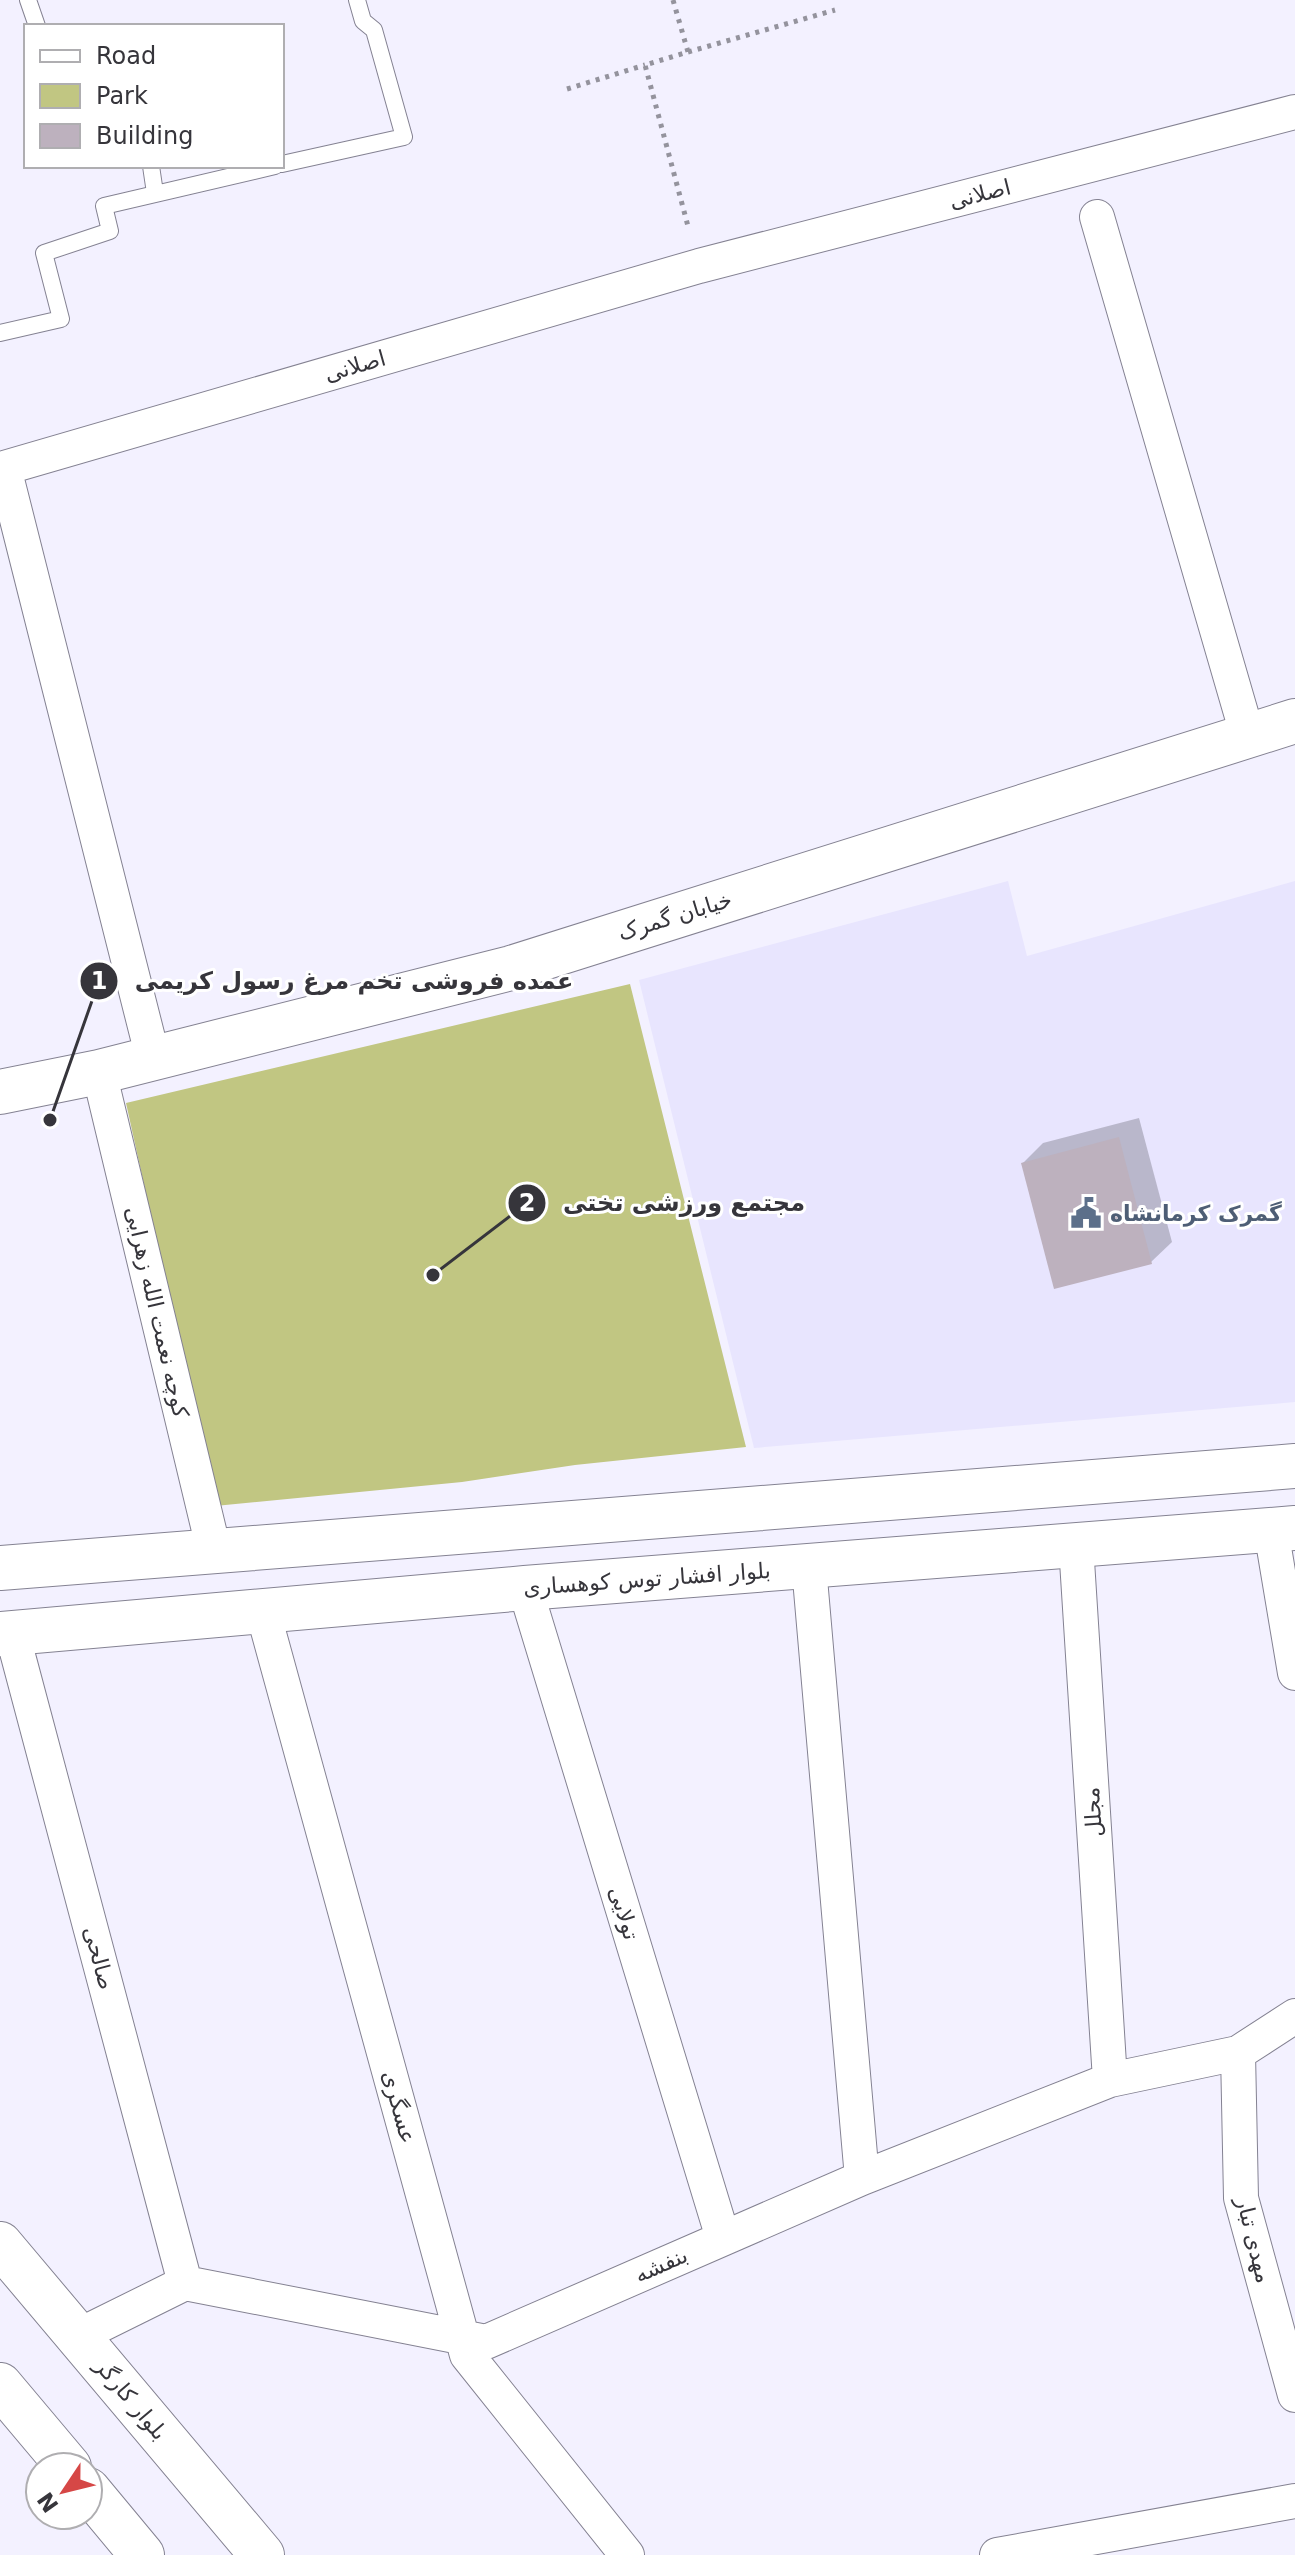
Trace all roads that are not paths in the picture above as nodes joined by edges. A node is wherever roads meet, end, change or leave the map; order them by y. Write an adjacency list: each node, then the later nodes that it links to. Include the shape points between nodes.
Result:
1 (28, 0): 3 (lane)
2 (357, 0): 5 (lane, via 363,21 374,30 404,137)
3 (36, 24)
4 (1295, 112): 13 (street, اصلانی, via 699,266 4,468)
5 (284, 164)
6 (151, 168): 8 (lane)
7 (266, 168): 8 (lane)
8 (155, 193): 10 (lane, via 104,206 110,231 44,253 61,319)
9 (1097, 217): 12 (street)
10 (0, 333)
11 (1295, 721): 12 (main road, خیابان گمرک)
12 (1248, 737): 13 (main road, خیابان گمرک, via 511,968)
13 (153, 1058): 14 (main road, خیابان گمرک)
14 (99, 1072): 15 (main road, خیابان گمرک); 19 (street, کوچه نعمت الله زهرایی)
15 (0, 1092)
16 (1295, 1466): 19 (main road)
17 (1283, 1529): 18 (main road, بلوار افشار توس کوهساری); 25 (street)
18 (1076, 1545): 20 (main road, بلوار افشار توس کوهساری); 28 (street, مجلل)
19 (214, 1551): 21 (main road)
20 (809, 1567): 22 (main road, بلوار افشار توس کوهساری); 29 (street)
21 (0, 1568)
22 (525, 1588): 23 (main road, بلوار افشار توس کوهساری); 30 (street, تولایی)
23 (263, 1612): 24 (main road, بلوار افشار توس کوهساری); 34 (street, عسگری)
24 (6, 1634): 32 (street, صالحی)
25 (1295, 1673)
26 (1295, 2016): 27 (street)
27 (1238, 2053): 28 (street, بنفشه); 35 (street, مهدی تبار, via 1241,2198)
28 (1110, 2080): 29 (street, بنفشه)
29 (862, 2178): 30 (street, بنفشه)
30 (723, 2238): 34 (street, بنفشه, via 486,2342)
31 (0, 2244): 33 (main road, بلوار کارگر)
32 (185, 2283): 33 (street); 34 (street, بنفشه)
33 (78, 2336): 42 (main road, بلوار کارگر)
34 (463, 2339): 43 (street, عسگری, via 467,2355)
35 (1293, 2378)
36 (0, 2385): 37 (main road)
37 (56, 2451)
38 (1295, 2501): 40 (street)
39 (104, 2509): 41 (main road)
40 (1053, 2550): 44 (street)
41 (142, 2555)
42 (262, 2555)
43 (627, 2555)
44 (997, 2555)

